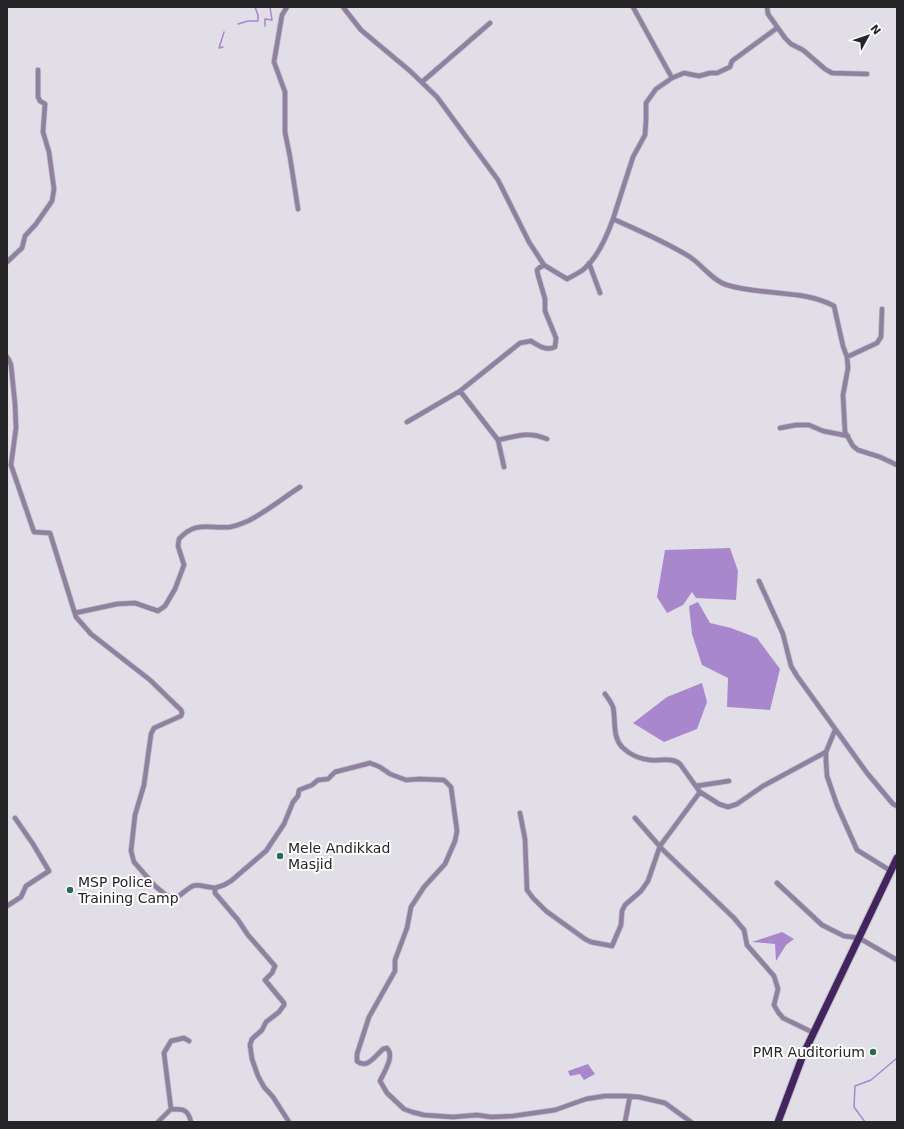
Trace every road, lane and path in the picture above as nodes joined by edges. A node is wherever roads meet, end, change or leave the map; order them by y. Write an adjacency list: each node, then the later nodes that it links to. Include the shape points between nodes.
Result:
1 (287, 7): 11 (street, via 282,15 274,62 285,92 284,132)
2 (344, 7): 10 (street, via 361,30)
3 (633, 7): 9 (street)
4 (767, 7): 6 (street, via 768,14)
5 (490, 23): 10 (street)
6 (777, 28): 8 (street, via 791,44 803,50 832,73); 9 (street, via 732,61 730,67 717,73 699,76 684,73)
7 (38, 70): 13 (street, via 38,97 45,104 43,132 49,152 53,196 36,224 25,236 22,248)
8 (867, 74)
9 (672, 78): 12 (street, via 656,89 646,103 645,135 633,157)
10 (422, 82): 15 (street, via 437,96 498,180 529,242)
11 (298, 209)
12 (613, 220): 14 (street, via 608,234); 19 (street, via 693,258 725,285 824,300 834,306)
13 (7, 262)
14 (589, 263): 15 (street, via 567,279); 16 (street)
15 (544, 265): 20 (street, via 537,270 545,299 545,311 556,338 555,347 543,348 531,341 520,343)
16 (600, 294)
17 (882, 310): 19 (street, via 881,337 877,343)
18 (7, 357): 30 (street, via 11,365 16,428 11,465 34,532 50,533)
19 (848, 357): 23 (street, via 843,395 845,432)
20 (460, 391): 21 (street); 25 (street)
21 (407, 422)
22 (780, 428): 23 (street, via 809,425)
23 (848, 436): 26 (street, via 858,450)
24 (547, 439): 25 (street, via 527,434)
25 (498, 440): 27 (street)
26 (897, 465)
27 (504, 467)
28 (300, 487): 30 (street, via 248,521 231,527 191,528 179,539 178,546 184,565 176,589 165,606 158,610 135,603 103,606)
29 (759, 581): 32 (street, via 783,634 791,666)
30 (74, 613): 45 (street, via 90,634 150,680 182,713 181,716 154,728 151,734 144,785 134,822 131,851 134,862 167,896 179,896 197,884)
31 (605, 694): 35 (street, via 613,708 616,732 621,746 633,755 649,760 676,761)
32 (835, 730): 33 (street); 37 (street, via 867,773)
33 (826, 752): 36 (street, via 763,786 737,804 723,805); 43 (street, via 828,776 837,805 857,850)
34 (729, 781): 35 (street)
35 (696, 786): 36 (street)
36 (700, 792): 41 (street)
37 (897, 806)
38 (520, 813): 41 (street, via 525,839 527,890 546,911 591,942 612,946 622,911 648,881)
39 (15, 818): 46 (street, via 49,871 26,886 21,897)
40 (635, 818): 41 (street)
41 (660, 846): 49 (street, via 744,930 747,945 774,976 778,989 774,1005 778,1012 783,1018)
42 (897, 858): 43 (highway)
43 (891, 871): 47 (highway)
44 (777, 883): 47 (street, via 822,925 844,936)
45 (215, 888): 53 (street, via 231,881 266,851 284,824 299,790 318,780 328,779 335,772 370,763 406,780 444,780 451,787 457,831 455,841 445,864 424,887 411,907 407,928 395,960 395,971 370,1017 356,1058 360,1064 365,1065 383,1048 387,1048 390,1052 388,1062 380,1081 387,1093 404,1109); 56 (street, via 216,893 248,935 275,966 265,980 282,999 284,1005 266,1022 250,1045 258,1076)
46 (7, 906)
47 (859, 938): 48 (street); 49 (highway)
48 (897, 960)
49 (814, 1033): 60 (highway, via 803,1054)
50 (189, 1040): 52 (street, via 171,1040 164,1053)
51 (630, 1096): 53 (street, via 586,1099 555,1110 514,1116); 58 (street); 59 (street, via 665,1103)
52 (170, 1109): 54 (street); 55 (street, via 182,1109 189,1114)
53 (442, 1116): 57 (street)
54 (158, 1122)
55 (191, 1122)
56 (289, 1122)
57 (444, 1122)
58 (625, 1122)
59 (691, 1122)
60 (778, 1122)

